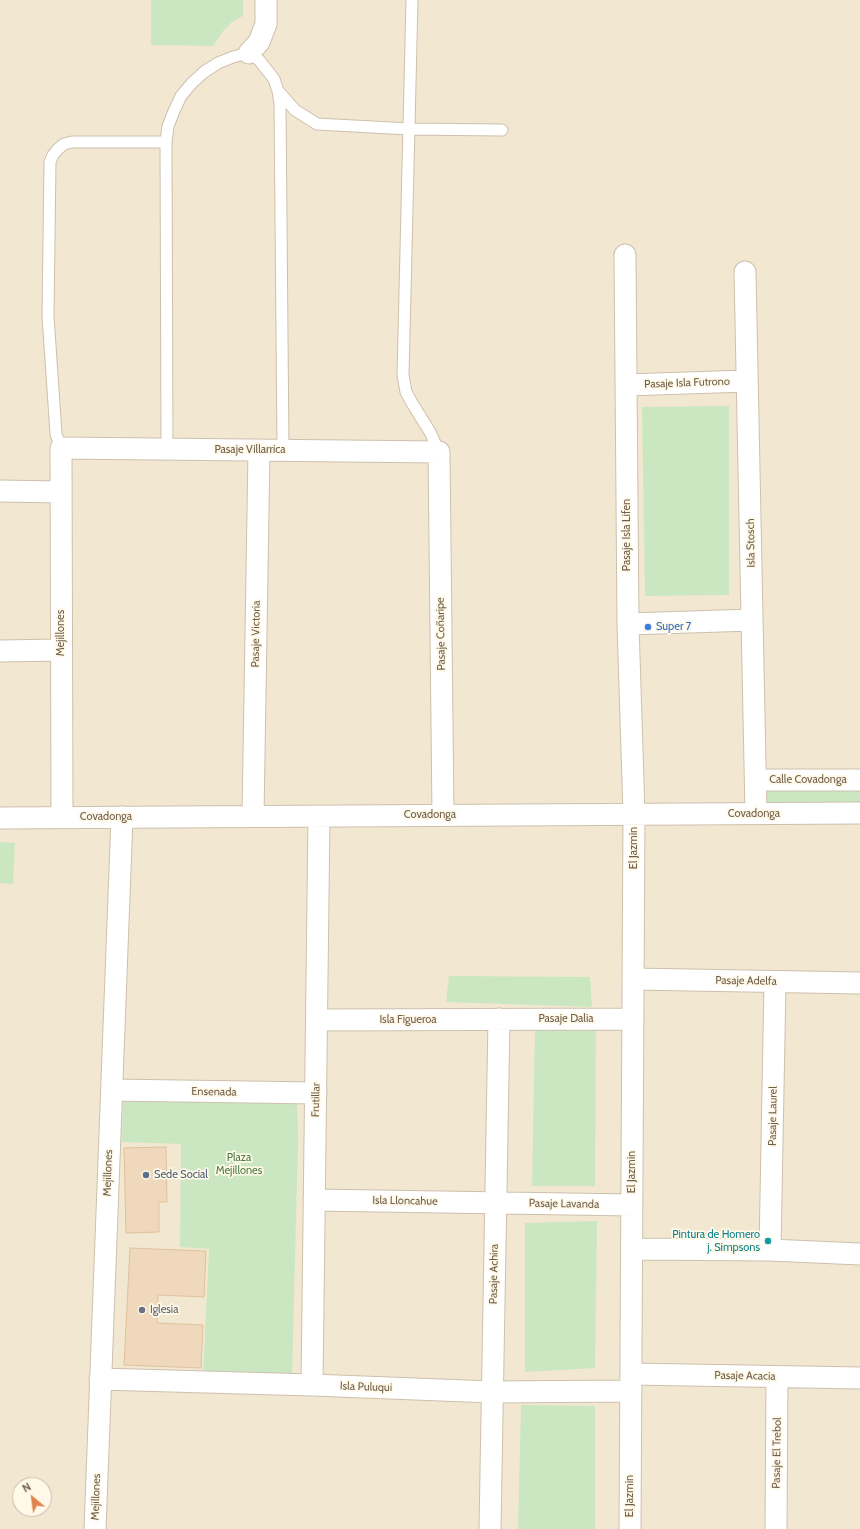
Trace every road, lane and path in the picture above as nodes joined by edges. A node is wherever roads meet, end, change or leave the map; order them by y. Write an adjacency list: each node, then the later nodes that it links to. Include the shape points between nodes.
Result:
1 (266, 0): 3 (street, via 266,24 259,42)
2 (412, 0): 5 (lane)
3 (249, 53): 4 (lane, via 267,69); 7 (lane, via 218,63 192,83 174,111 168,126)
4 (278, 91): 5 (lane, via 295,110 317,124); 14 (lane)
5 (409, 129): 6 (lane); 16 (lane, via 403,375 406,392 430,432)
6 (502, 130)
7 (166, 142): 12 (lane, via 72,142 58,149 50,162 48,316 56,434); 13 (lane)
8 (625, 255): 11 (street, Pasaje Isla Lifen)
9 (745, 272): 10 (street, Isla Stosch)
10 (747, 381): 11 (street, Pasaje Isla Futrono); 19 (street, Isla Stosch)
11 (626, 385): 20 (street, Pasaje Isla Lifen)
12 (61, 448): 13 (street, Pasaje Villarrica); 18 (street, Mejillones)
13 (168, 450): 15 (street, Pasaje Villarrica)
14 (283, 450): 15 (street, Pasaje Villarrica); 16 (street, Pasaje Villarrica)
15 (259, 451): 29 (street, Pasaje Victoria)
16 (438, 452): 28 (street, Pasaje Coñaripe)
17 (0, 491): 18 (street)
18 (60, 492): 21 (street, Mejillones)
19 (752, 620): 20 (street); 23 (street, Isla Stosch)
20 (628, 624): 26 (street, Pasaje Isla Lifen)
21 (61, 650): 22 (street); 33 (street, Mejillones)
22 (0, 651)
23 (756, 780): 24 (street, Calle Covadonga); 27 (street, Isla Stosch)
24 (860, 780)
25 (860, 813): 27 (street, Covadonga)
26 (634, 814): 27 (street, Covadonga); 28 (street, Covadonga); 34 (street, El Jazmin)
27 (756, 814)
28 (443, 815): 30 (street, Covadonga)
29 (253, 816): 30 (street, Covadonga); 31 (street, Covadonga)
30 (319, 816): 39 (street, Frutillar)
31 (122, 817): 33 (street, Covadonga); 40 (street, Mejillones)
32 (0, 818): 33 (street, Covadonga)
33 (62, 818)
34 (633, 979): 35 (street, Pasaje Adelfa); 38 (street, El Jazmin)
35 (775, 982): 36 (street, Pasaje Adelfa); 46 (street, Pasaje Laurel)
36 (860, 983)
37 (499, 1019): 38 (street, Pasaje Dalia); 39 (street, Isla Figueroa); 43 (street, Pasaje Achira)
38 (633, 1019): 44 (street, El Jazmin)
39 (317, 1020): 41 (street, Frutillar)
40 (112, 1090): 41 (street, Ensenada); 50 (street, Mejillones)
41 (316, 1093): 42 (street, Frutillar)
42 (314, 1200): 43 (street, Isla Lloncahue); 52 (street, Frutillar)
43 (496, 1203): 44 (street, Pasaje Lavanda); 53 (street, Pasaje Achira)
44 (632, 1205): 45 (street, El Jazmin)
45 (632, 1249): 46 (street); 51 (street, El Jazmin)
46 (770, 1250): 47 (street)
47 (860, 1254)
48 (778, 1377): 49 (street, Pasaje Acacia); 51 (street, Pasaje Acacia); 57 (street, Pasaje El Trebol)
49 (860, 1378)
50 (100, 1379): 52 (street, Isla Puluqui); 54 (street, Mejillones)
51 (631, 1383): 53 (street, Isla Puluqui); 56 (street, El Jazmin)
52 (312, 1385): 53 (street, Isla Puluqui)
53 (492, 1392): 55 (street, Pasaje Achira)
54 (95, 1529)
55 (490, 1529)
56 (630, 1529)
57 (776, 1529)

